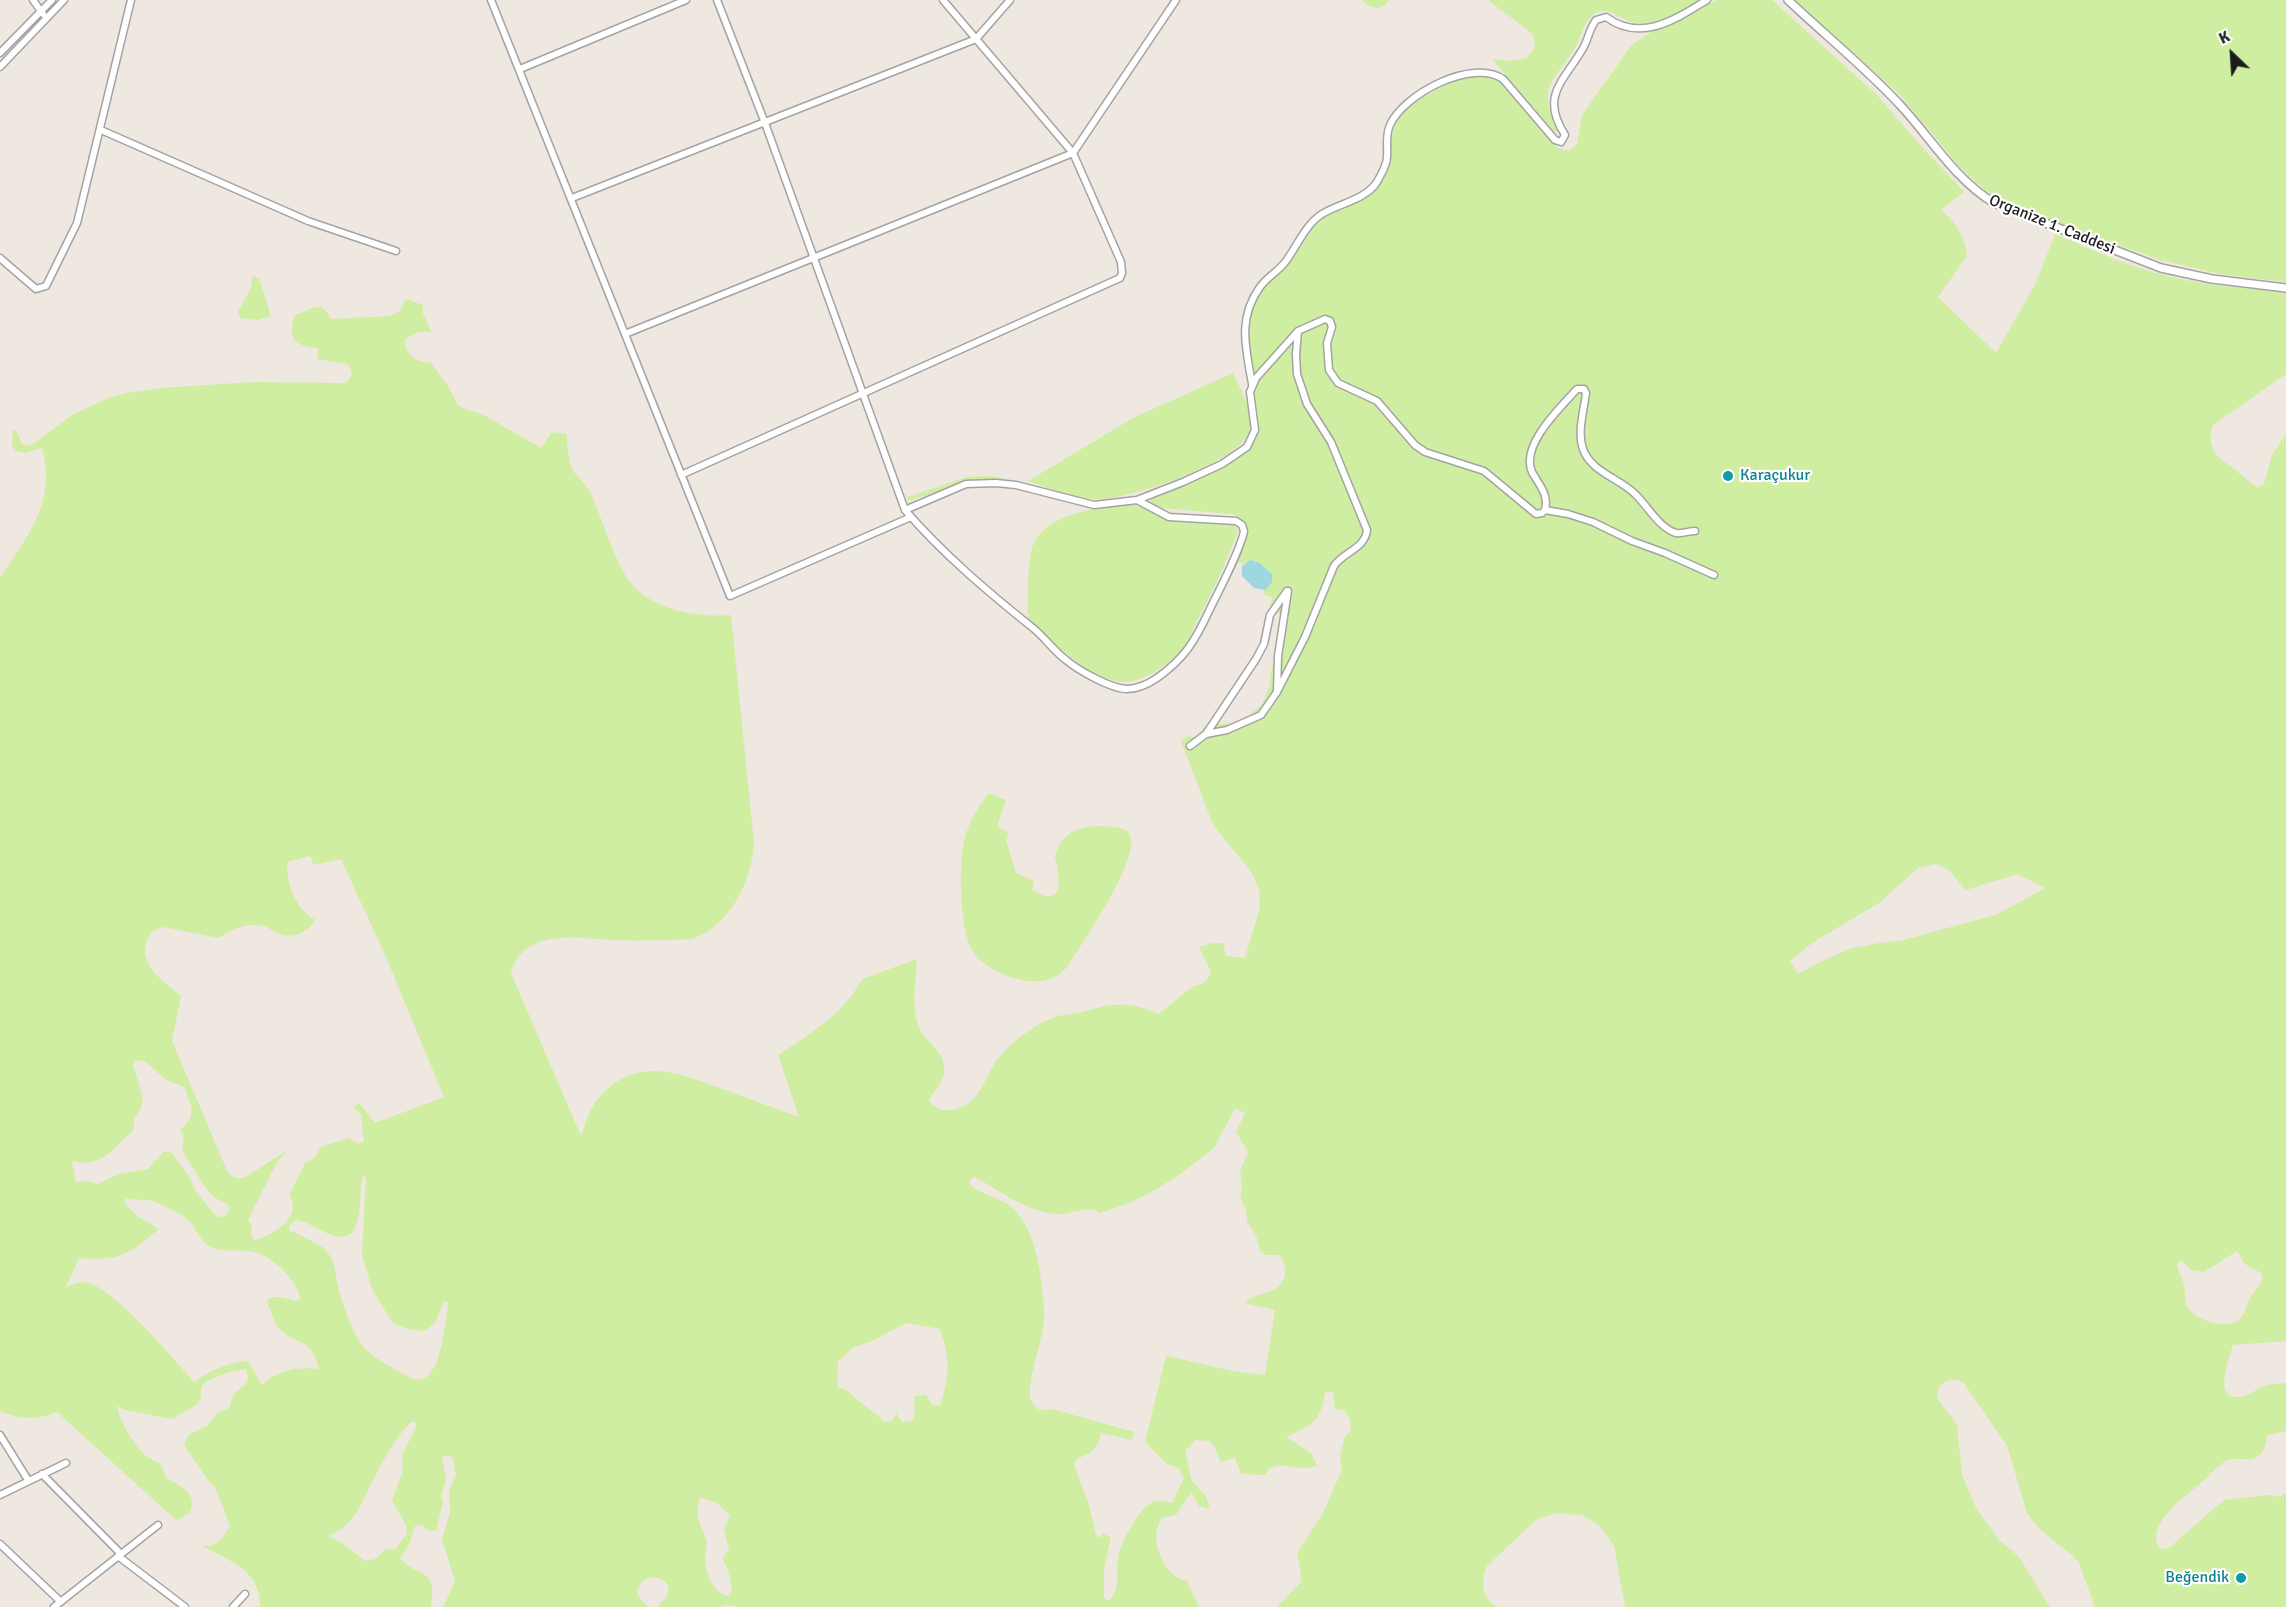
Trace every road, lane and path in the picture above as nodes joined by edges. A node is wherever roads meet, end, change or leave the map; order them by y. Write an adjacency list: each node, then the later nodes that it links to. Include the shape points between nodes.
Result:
1 (33, 0): 13 (street)
2 (52, 0): 13 (street)
3 (63, 0): 14 (street)
4 (131, 0): 20 (street)
5 (491, 0): 18 (street)
6 (686, 0): 18 (street)
7 (717, 0): 19 (street)
8 (943, 0): 15 (street)
9 (1010, 0): 15 (street)
10 (1176, 0): 21 (street)
11 (1707, 0): 29 (street, via 1649,28 1626,27 1606,17 1596,20 1556,93 1555,115 1565,135 1561,142 1503,79 1494,75 1461,74 1406,106 1388,129 1387,158 1377,182 1368,192 1320,215 1284,264 1261,286 1249,307 1244,330)
12 (1788, 0): 26 (street, Organize 1. Caddesi, via 1901,106 1958,173 1994,203 2161,268)
13 (41, 12): 14 (street); 16 (street)
14 (46, 18): 17 (street)
15 (976, 39): 19 (street); 21 (street)
16 (0, 53)
17 (0, 67)
18 (520, 69): 22 (street)
19 (765, 123): 22 (street); 25 (street)
20 (101, 130): 23 (street, via 308,221); 24 (street, via 77,223 46,286 33,288)
21 (1073, 153): 25 (street); 30 (street, via 1121,262 1120,278)
22 (572, 198): 28 (street)
23 (396, 251)
24 (0, 258)
25 (813, 258): 28 (street); 30 (street)
26 (2286, 288)
27 (1298, 331): 29 (street); 34 (street, via 1329,320 1329,370 1338,382 1377,401 1425,452 1484,471 1534,513); 38 (street, via 1298,374 1307,404 1331,442 1367,530 1361,544 1334,566)
28 (625, 334): 31 (street)
29 (1252, 384): 32 (street, via 1255,430 1247,447 1222,464)
30 (861, 393): 31 (street); 33 (street)
31 (681, 475): 35 (street, via 730,596)
32 (1137, 500): 33 (street, via 1094,505 1016,485 976,483); 35 (street, via 1169,517 1236,521 1244,531 1187,653 1151,682 1126,689 1066,661 929,538)
33 (905, 510): 35 (street)
34 (1545, 510): 36 (street, via 1546,495 1531,469 1530,456 1549,419 1580,388 1586,393 1580,435 1593,465 1635,493 1649,511 1676,533); 37 (street, via 1593,522)
35 (911, 517)
36 (1695, 531)
37 (1714, 575)
38 (1277, 692): 39 (street, via 1262,715); 39 (street, via 1288,591 1270,615 1264,644 1256,659)
39 (1206, 734): 40 (street)
40 (1190, 746)
41 (0, 1435): 44 (street)
42 (66, 1463): 43 (street)
43 (42, 1474): 44 (street); 48 (street)
44 (28, 1480): 45 (street)
45 (0, 1495)
46 (158, 1525): 48 (street)
47 (0, 1544): 50 (street)
48 (120, 1555): 50 (street); 52 (street)
49 (245, 1594): 53 (street)
50 (61, 1602): 51 (street)
51 (54, 1607)
52 (185, 1607)
53 (233, 1607)

